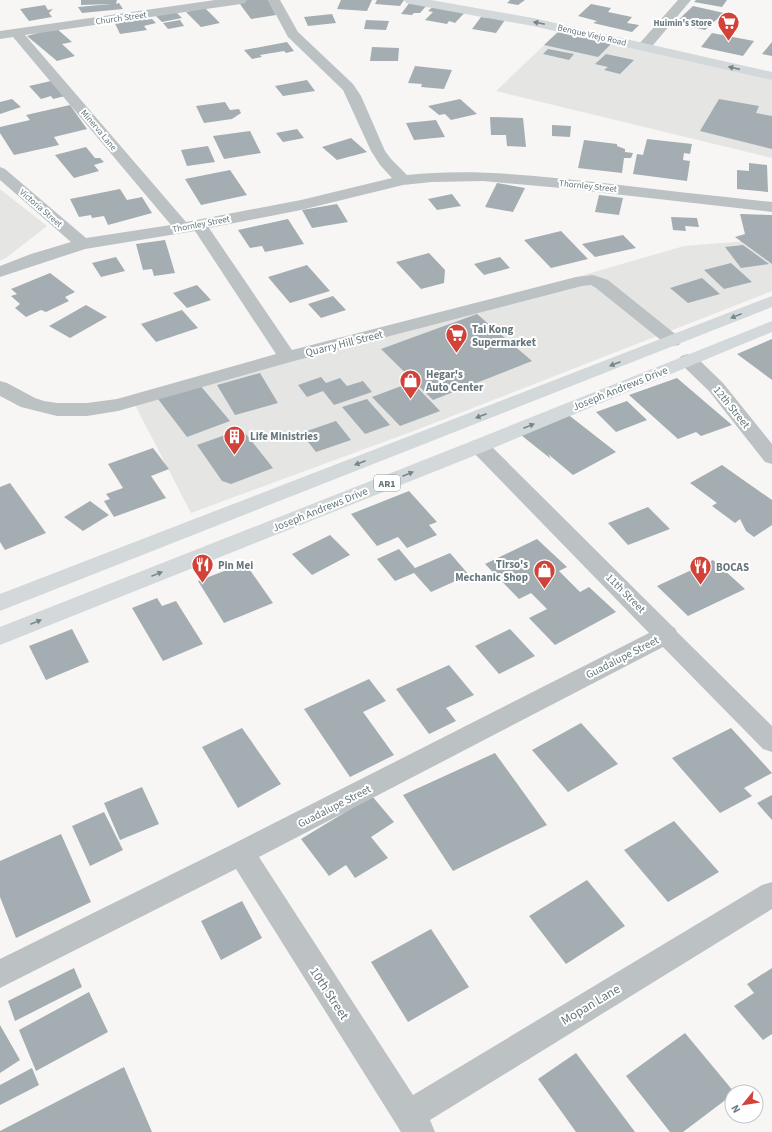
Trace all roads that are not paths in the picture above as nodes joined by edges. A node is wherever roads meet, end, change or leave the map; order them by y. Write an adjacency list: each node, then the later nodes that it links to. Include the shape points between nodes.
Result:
1 (241, 0): 5 (street, Church Street)
2 (274, 0): 10 (street, via 293,34 348,87 378,151)
3 (410, 0): 7 (main road, Benque Viejo Road, one-way to 3, via 497,14)
4 (685, 0): 7 (street)
5 (16, 33): 6 (street, Church Street); 12 (street, Minerva Lane)
6 (0, 35)
7 (644, 47): 8 (main road, Benque Viejo Road, one-way to 7)
8 (772, 76)
9 (0, 172): 13 (street, Victoria Street)
10 (403, 180): 11 (street, Thornley Street, via 482,176); 12 (street, Thornley Street, via 302,205)
11 (772, 207)
12 (190, 227): 13 (street, Thornley Street); 18 (street, Minerva Lane)
13 (83, 244): 14 (street, Thornley Street)
14 (0, 272)
15 (772, 301): 17 (main road, AR1, one-way to 17)
16 (772, 326): 19 (main road, Joseph Andrews Drive / AR1)
17 (673, 341): 18 (street, Quarry Hill Street, via 602,284 593,280); 23 (main road, AR1, one-way to 23)
18 (287, 357): 20 (street, Quarry Hill Street, via 94,410 72,412 47,409 24,402)
19 (688, 360): 21 (main road, Joseph Andrews Drive / AR1, one-way to 19); 22 (street, 12th Street, via 716,387)
20 (0, 387)
21 (479, 446): 24 (street, 11th Street); 25 (main road, Joseph Andrews Drive / AR1, one-way to 21)
22 (772, 457)
23 (0, 603)
24 (667, 634): 26 (street, 11th Street); 27 (street, Guadalupe Street)
25 (0, 636)
26 (772, 742)
27 (241, 853): 29 (street, Guadalupe Street); 30 (street, 10th Street)
28 (772, 894): 30 (street, Mopan Lane)
29 (0, 974)
30 (414, 1123)

